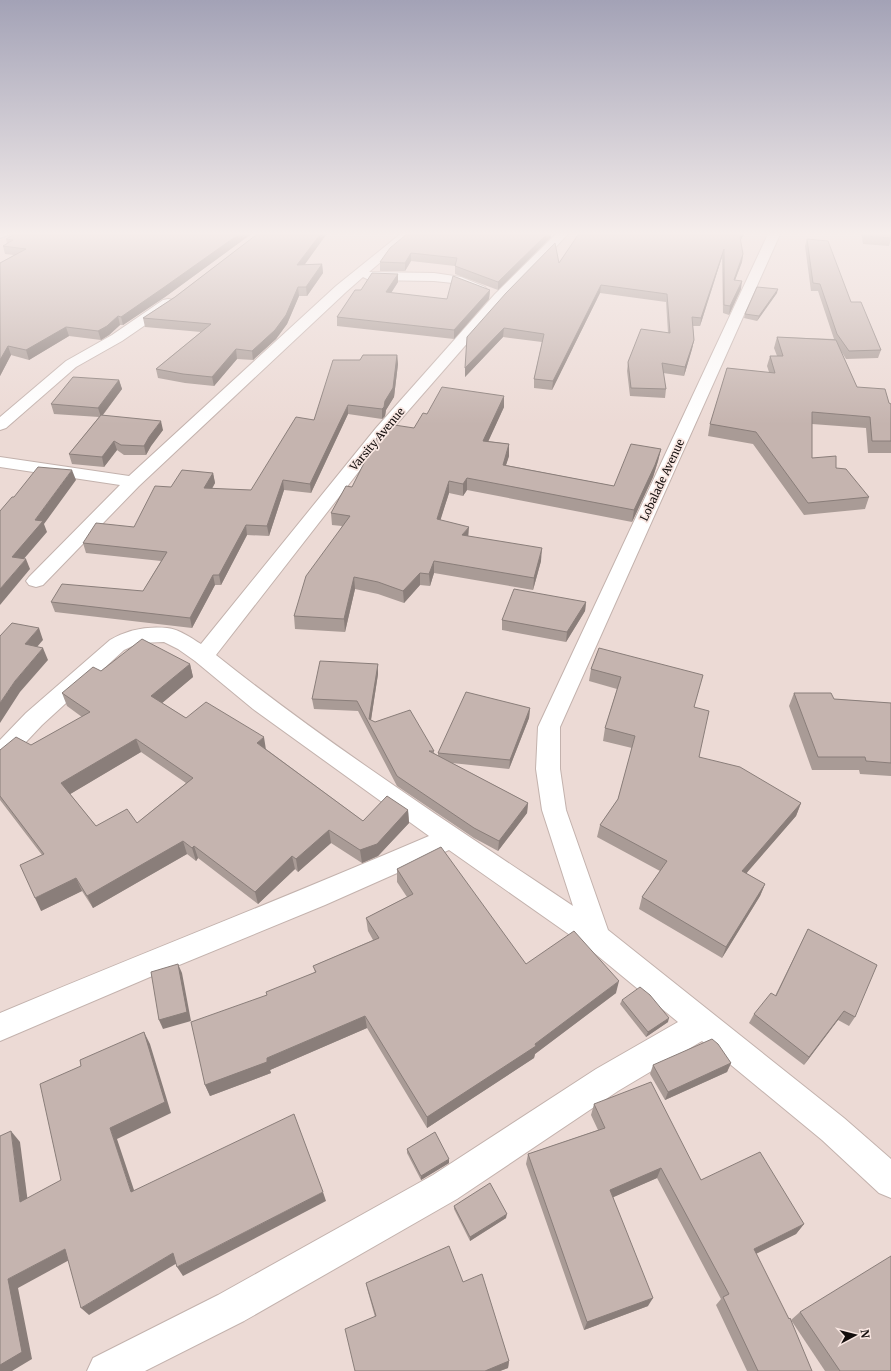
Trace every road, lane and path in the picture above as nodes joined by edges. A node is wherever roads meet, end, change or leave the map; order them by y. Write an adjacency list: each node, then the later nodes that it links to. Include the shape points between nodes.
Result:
1 (334, 296): 7 (street)
2 (746, 296): 12 (street, Lobalade Avenue, via 549,727 548,769 554,810)
3 (176, 297): 5 (street, via 117,338 71,364)
4 (500, 297): 9 (street, Varsity Avenue, via 382,431)
5 (0, 425)
6 (0, 462): 7 (street)
7 (134, 482): 8 (street)
8 (36, 581)
9 (203, 656): 10 (street, via 167,635 129,638 117,645 34,719); 11 (street, via 261,703)
10 (0, 755)
11 (451, 838): 12 (street); 14 (street, via 316,897)
12 (597, 938): 13 (street)
13 (703, 1024): 15 (street, via 832,1129); 16 (street, via 607,1080 445,1187 231,1308)
14 (0, 1027)
15 (891, 1181)
16 (106, 1371)

